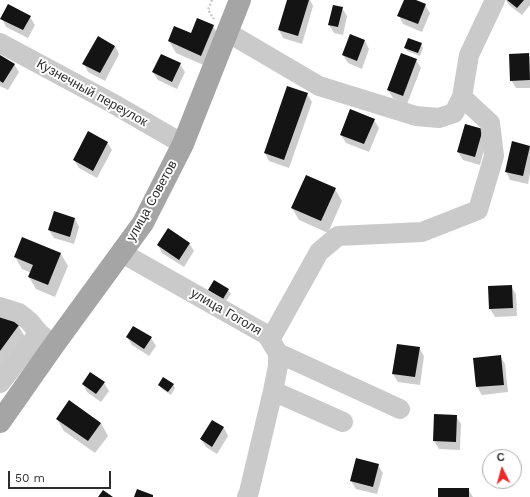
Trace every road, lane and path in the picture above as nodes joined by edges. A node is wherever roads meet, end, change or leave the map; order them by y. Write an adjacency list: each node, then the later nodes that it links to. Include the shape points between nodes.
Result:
1 (212, 0): 4 (path, via 208,10)
2 (240, 0): 4 (main road, улица Советов)
3 (494, 0): 6 (street, via 469,55)
4 (221, 27): 6 (street, via 319,86 416,116 439,118 454,113); 7 (main road, улица Советов)
5 (0, 43): 7 (street, Кузнечный переулок)
6 (462, 97): 11 (street, via 490,123 494,156 478,210 422,232 338,236 319,252)
7 (183, 144): 8 (main road, улица Советов, via 143,223)
8 (122, 253): 10 (main road, улица Советов); 11 (street, улица Гоголя, via 261,332)
9 (0, 307): 10 (street, via 19,313)
10 (46, 339): 12 (street); 15 (main road, улица Советов)
11 (274, 346): 13 (street, via 278,366); 14 (street, улица Гоголя)
12 (0, 383)
13 (275, 401): 16 (street); 17 (street)
14 (400, 409)
15 (1, 417)
16 (343, 422)
17 (250, 495)

